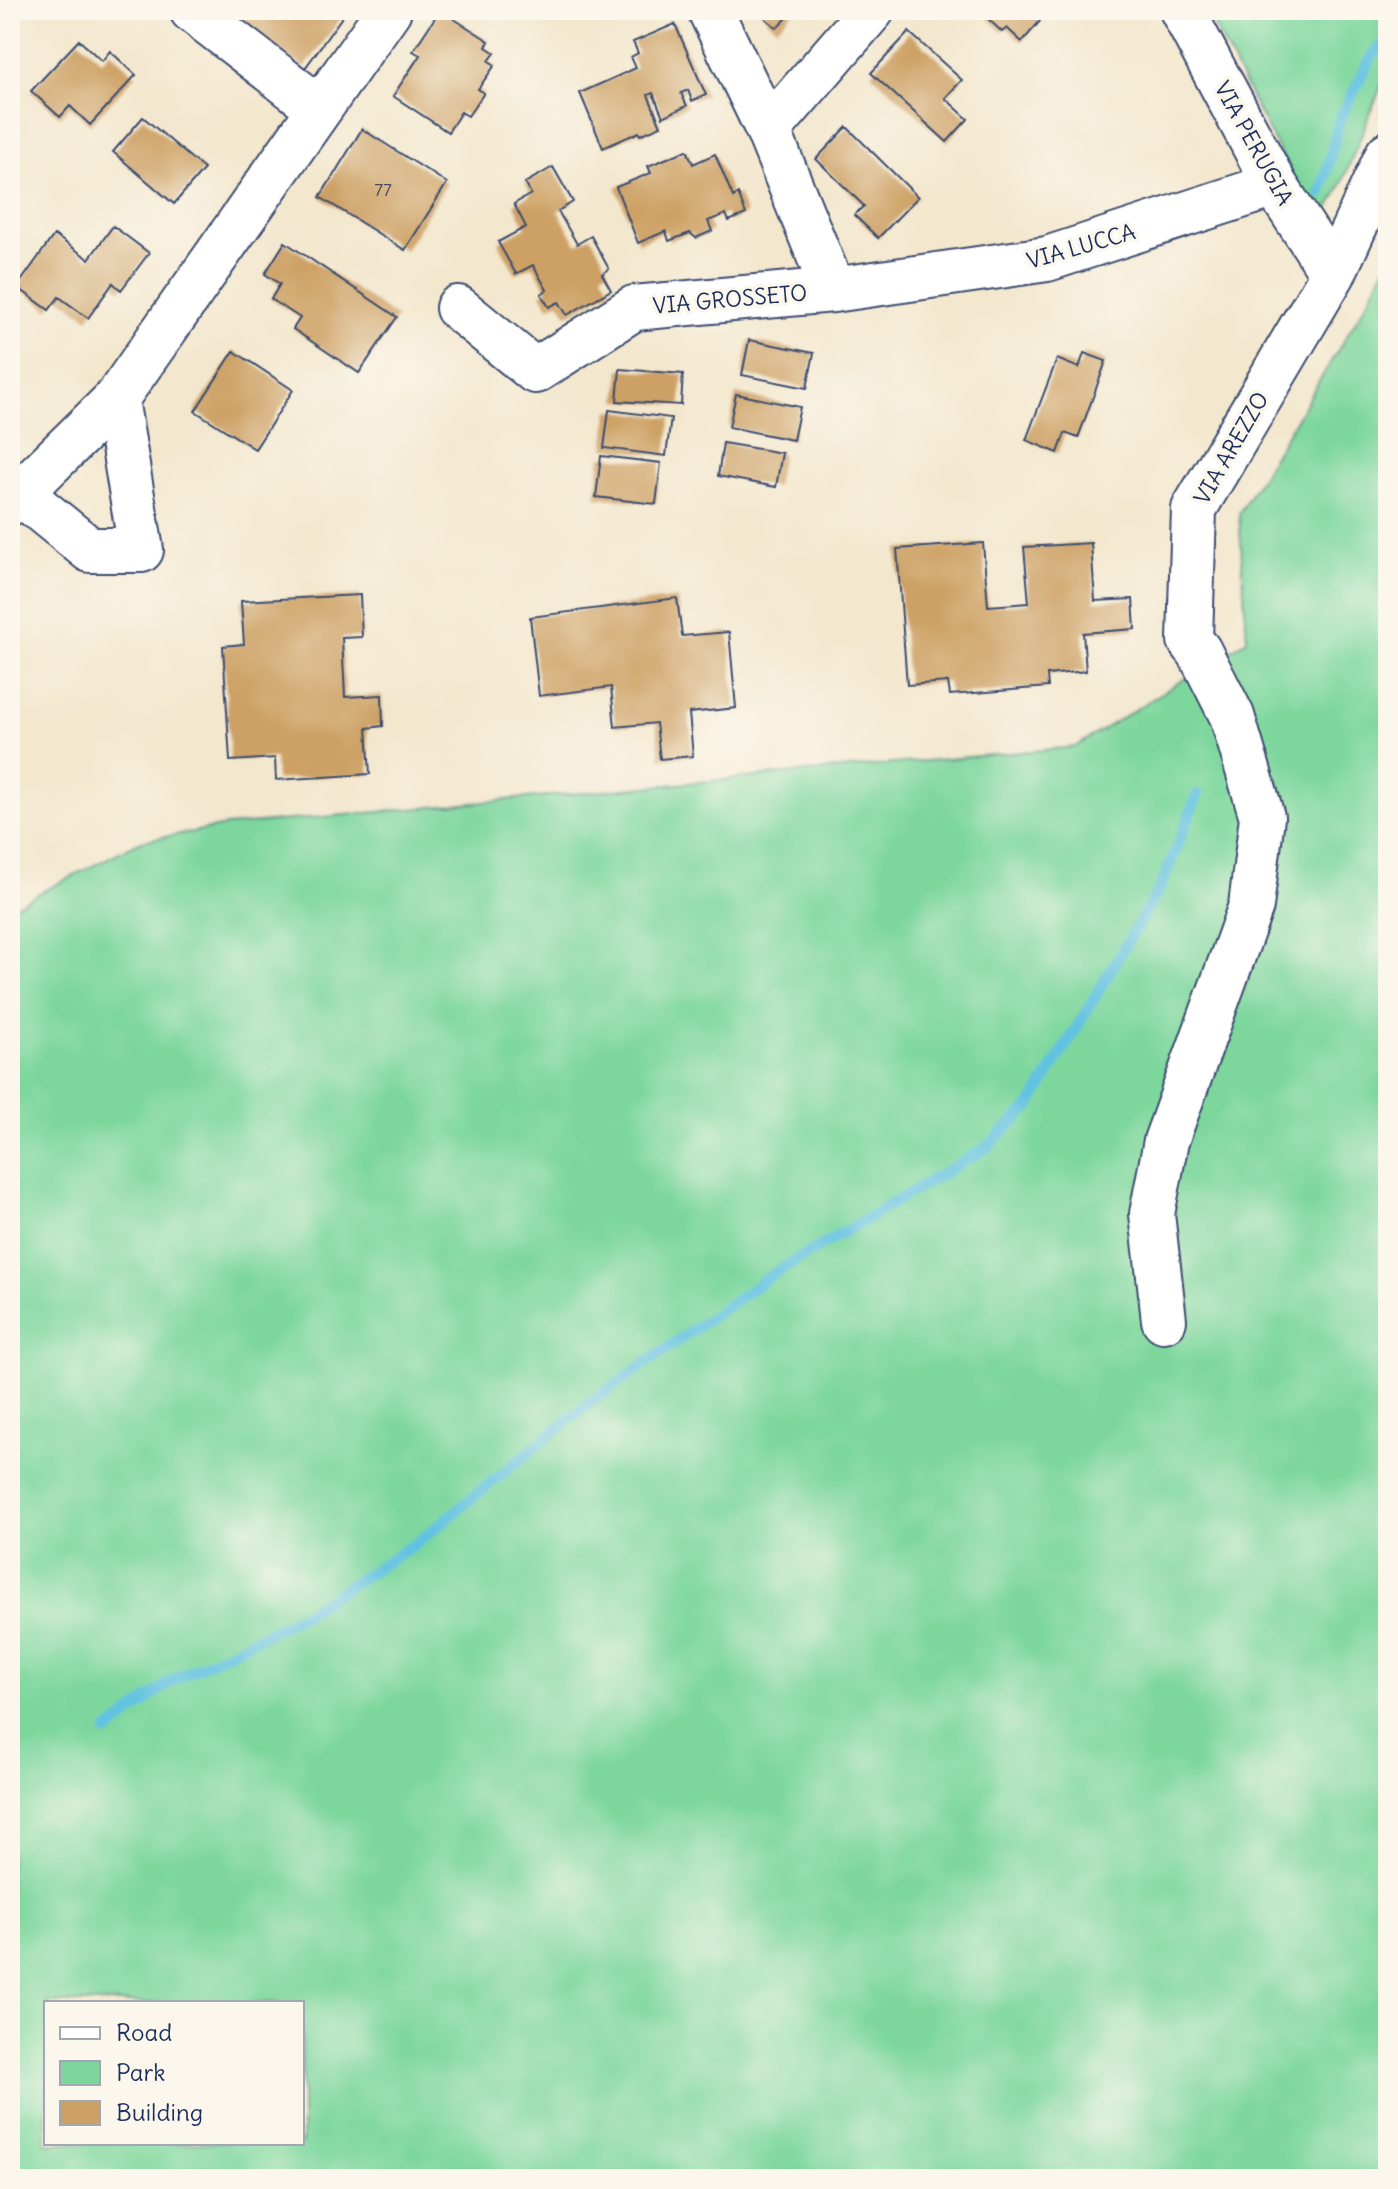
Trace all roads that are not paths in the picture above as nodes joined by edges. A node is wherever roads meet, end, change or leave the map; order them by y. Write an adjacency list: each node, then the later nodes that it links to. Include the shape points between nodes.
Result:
1 (192, 10): 6 (street)
2 (389, 10): 6 (street)
3 (710, 10): 7 (street, VIA GROSSETO)
4 (872, 10): 7 (street)
5 (1182, 10): 9 (street, VIA PERUGIA)
6 (319, 108): 13 (street)
7 (768, 130): 11 (street, VIA GROSSETO)
8 (1388, 154): 10 (street, VIA AREZZO)
9 (1275, 185): 10 (street, VIA PERUGIA); 11 (street, VIA LUCCA, via 1047,259)
10 (1333, 274): 15 (street, VIA AREZZO, via 1194,509 1190,640 1232,716 1262,817 1251,906 1166,1141 1152,1214)
11 (833, 290): 12 (street, VIA GROSSETO, via 634,308 535,371)
12 (458, 308)
13 (116, 399): 14 (street); 14 (street, via 141,550 90,550)
14 (15, 498)
15 (1164, 1320)

